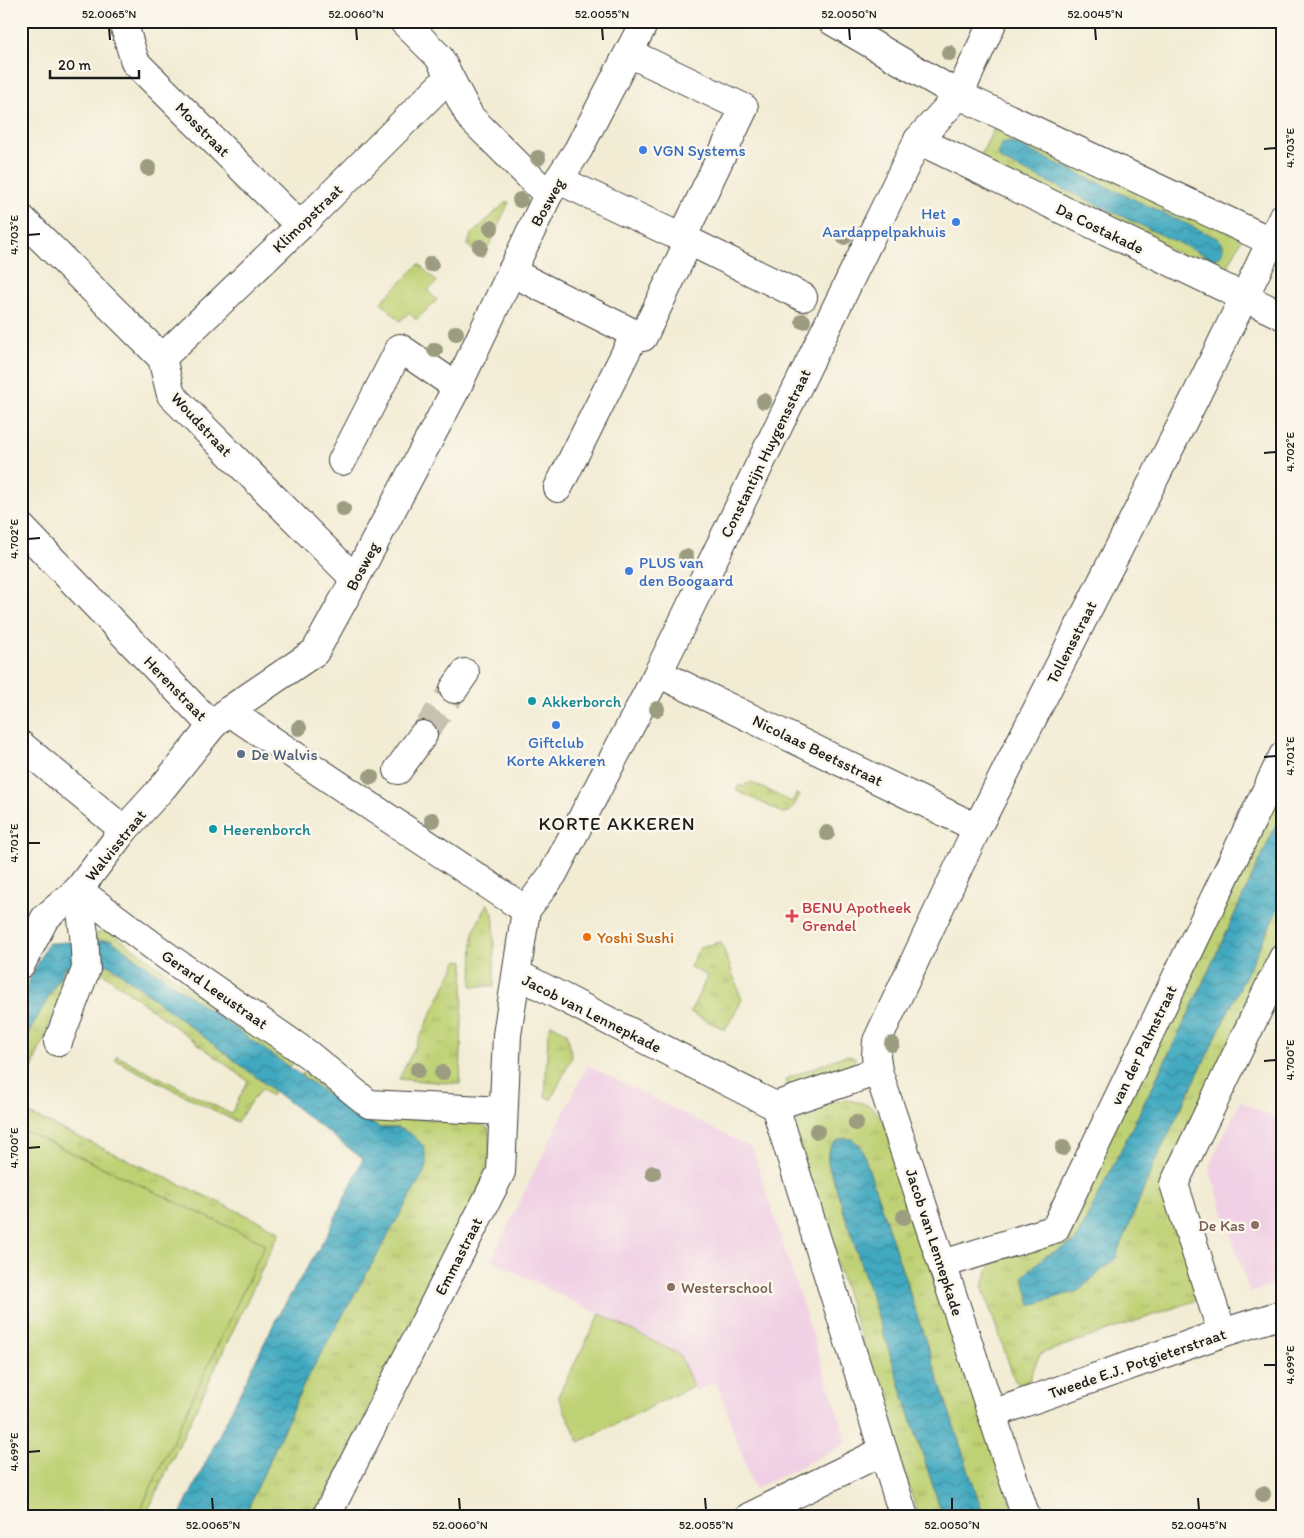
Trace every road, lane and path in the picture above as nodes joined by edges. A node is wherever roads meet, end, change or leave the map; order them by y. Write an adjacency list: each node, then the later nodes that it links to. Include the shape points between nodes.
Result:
1 (123, 21): 13 (street, Mosstraat, via 135,62)
2 (403, 21): 7 (street, via 439,57)
3 (645, 21): 6 (street, Bosweg)
4 (832, 21): 8 (street)
5 (993, 21): 8 (street, Constantijn Huygensstraat)
6 (629, 53): 10 (street, Bosweg, via 578,150); 14 (street, via 744,108)
7 (450, 77): 10 (street, via 470,117); 13 (street, Klimopstraat)
8 (960, 95): 9 (street, Constantijn Huygensstraat); 15 (street)
9 (918, 140): 18 (street, Da Costakade); 27 (street, Constantijn Huygensstraat)
10 (554, 187): 14 (street); 16 (street, Bosweg)
11 (1283, 217): 15 (street, Tollensstraat)
12 (21, 218): 21 (street)
13 (300, 226): 21 (street, Klimopstraat)
14 (685, 240): 17 (street); 20 (street, via 643,337)
15 (1277, 244): 18 (street, Tollensstraat)
16 (512, 272): 20 (street); 22 (street, Bosweg)
17 (802, 297)
18 (1244, 298): 19 (street, Da Costakade); 33 (street, Tollensstraat)
19 (1283, 316)
20 (634, 334): 24 (street)
21 (162, 358): 26 (street, Woudstraat, via 170,395)
22 (457, 387): 23 (street, via 400,348); 26 (street, Bosweg)
23 (342, 461)
24 (558, 488)
25 (21, 527): 28 (street, Herenstraat)
26 (356, 579): 28 (street, Bosweg, via 315,652)
27 (658, 673): 33 (street, Nicolaas Beetsstraat); 36 (street, Constantijn Huygensstraat, via 552,874)
28 (220, 719): 34 (street, Walvisstraat); 36 (street, Herenstraat)
29 (422, 735): 32 (street)
30 (21, 746): 34 (street)
31 (1283, 756): 44 (street, van der Palmstraat, via 1055,1230)
32 (398, 770)
33 (977, 828): 41 (street, Tollensstraat, via 877,1041)
34 (124, 830): 35 (street, Walvisstraat)
35 (78, 890): 38 (street, Walvisstraat, via 45,918); 40 (street, via 86,969); 43 (street, Gerard Leeustraat, via 309,1055 370,1104)
36 (526, 910): 39 (street, Constantijn Huygensstraat)
37 (1283, 958): 46 (street, via 1174,1184)
38 (21, 964)
39 (517, 974): 42 (street, Jacob van Lennepkade); 43 (street, Emmastraat, via 507,1035)
40 (58, 1042)
41 (878, 1072): 42 (street); 44 (street, Jacob van Lennepkade)
42 (775, 1106): 48 (street)
43 (503, 1111): 49 (street, Emmastraat, via 501,1172)
44 (943, 1264): 47 (street, Jacob van Lennepkade)
45 (1283, 1314): 46 (street, Tweede E.J. Potgieterstraat)
46 (1222, 1333): 47 (street, Tweede E.J. Potgieterstraat)
47 (992, 1414): 52 (street, Jacob van Lennepkade)
48 (883, 1451): 50 (street); 51 (street)
49 (326, 1517)
50 (749, 1517)
51 (904, 1517)
52 (1026, 1517)

